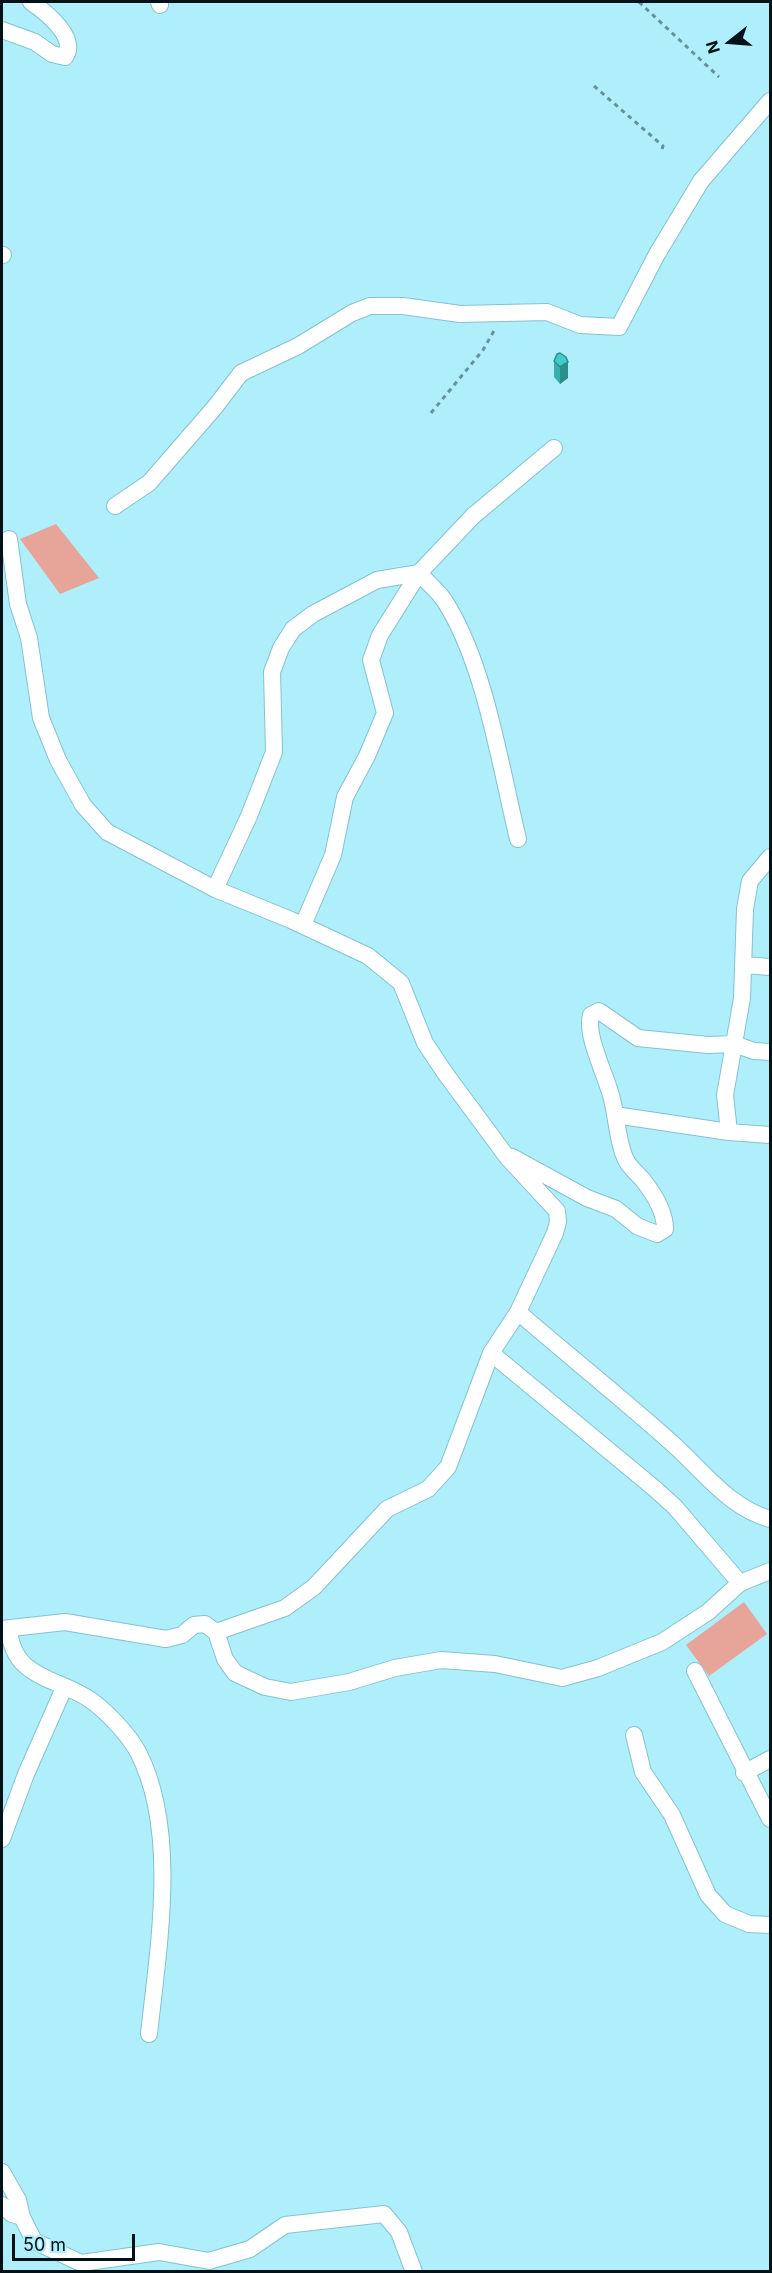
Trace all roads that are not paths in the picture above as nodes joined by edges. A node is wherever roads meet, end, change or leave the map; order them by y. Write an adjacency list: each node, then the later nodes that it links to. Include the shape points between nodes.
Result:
1 (31, 2): 2 (street, via 45,12 70,42 66,57)
2 (2, 30)
3 (770, 104): 5 (street, via 701,181 657,254 622,325 580,325 547,312 460,314 370,306 241,373 149,483)
4 (554, 448): 7 (street, via 473,516)
5 (115, 506)
6 (9, 539): 10 (street, via 41,718 83,805 107,832)
7 (419, 573): 8 (street, via 442,597 475,664); 10 (street, via 377,580 293,629 273,672 274,752); 11 (street, via 380,635 371,660 385,714 345,797 333,855)
8 (518, 839)
9 (771, 857): 12 (street, via 750,881)
10 (215, 889): 11 (street)
11 (303, 925): 19 (street, via 368,956 402,983 425,1043)
12 (744, 965): 13 (street); 14 (street)
13 (771, 967)
14 (734, 1044): 15 (street); 16 (street, via 638,1038 599,1011 591,1015 594,1044); 17 (street, via 725,1095)
15 (771, 1052)
16 (615, 1115): 17 (street); 19 (street, via 626,1161 654,1196 665,1221 665,1230 657,1234 637,1226 616,1209)
17 (729, 1132): 18 (street)
18 (771, 1135)
19 (507, 1156): 20 (street, via 557,1211 558,1222)
20 (518, 1312): 21 (street); 22 (street, via 675,1446 722,1492 752,1514)
21 (491, 1353): 24 (street, via 654,1488); 26 (street, via 448,1467 428,1489 387,1509 322,1579 285,1608)
22 (771, 1519)
23 (771, 1571): 24 (street)
24 (740, 1582): 26 (street, via 708,1612 662,1642 562,1678 495,1664 441,1660 291,1692 265,1687 235,1673 225,1659)
25 (5, 1629): 26 (street, via 65,1622 166,1639 182,1635 199,1623); 28 (street, via 13,1652 28,1669)
26 (216, 1632)
27 (695, 1671): 31 (street)
28 (64, 1688): 33 (street); 35 (street, via 91,1701 121,1730 137,1750 153,1786 162,1864)
29 (634, 1735): 34 (street, via 643,1772 672,1815 708,1895 725,1914 749,1924)
30 (771, 1760): 31 (street)
31 (744, 1773): 32 (street)
32 (771, 1820)
33 (2, 1839)
34 (771, 1925)
35 (149, 2034)
36 (2, 2172): 38 (street, via 18,2200)
37 (2, 2205): 38 (street)
38 (22, 2217): 39 (street, via 34,2241 81,2263 159,2252 209,2260 250,2249 285,2225 384,2214 399,2232)
39 (414, 2271)

